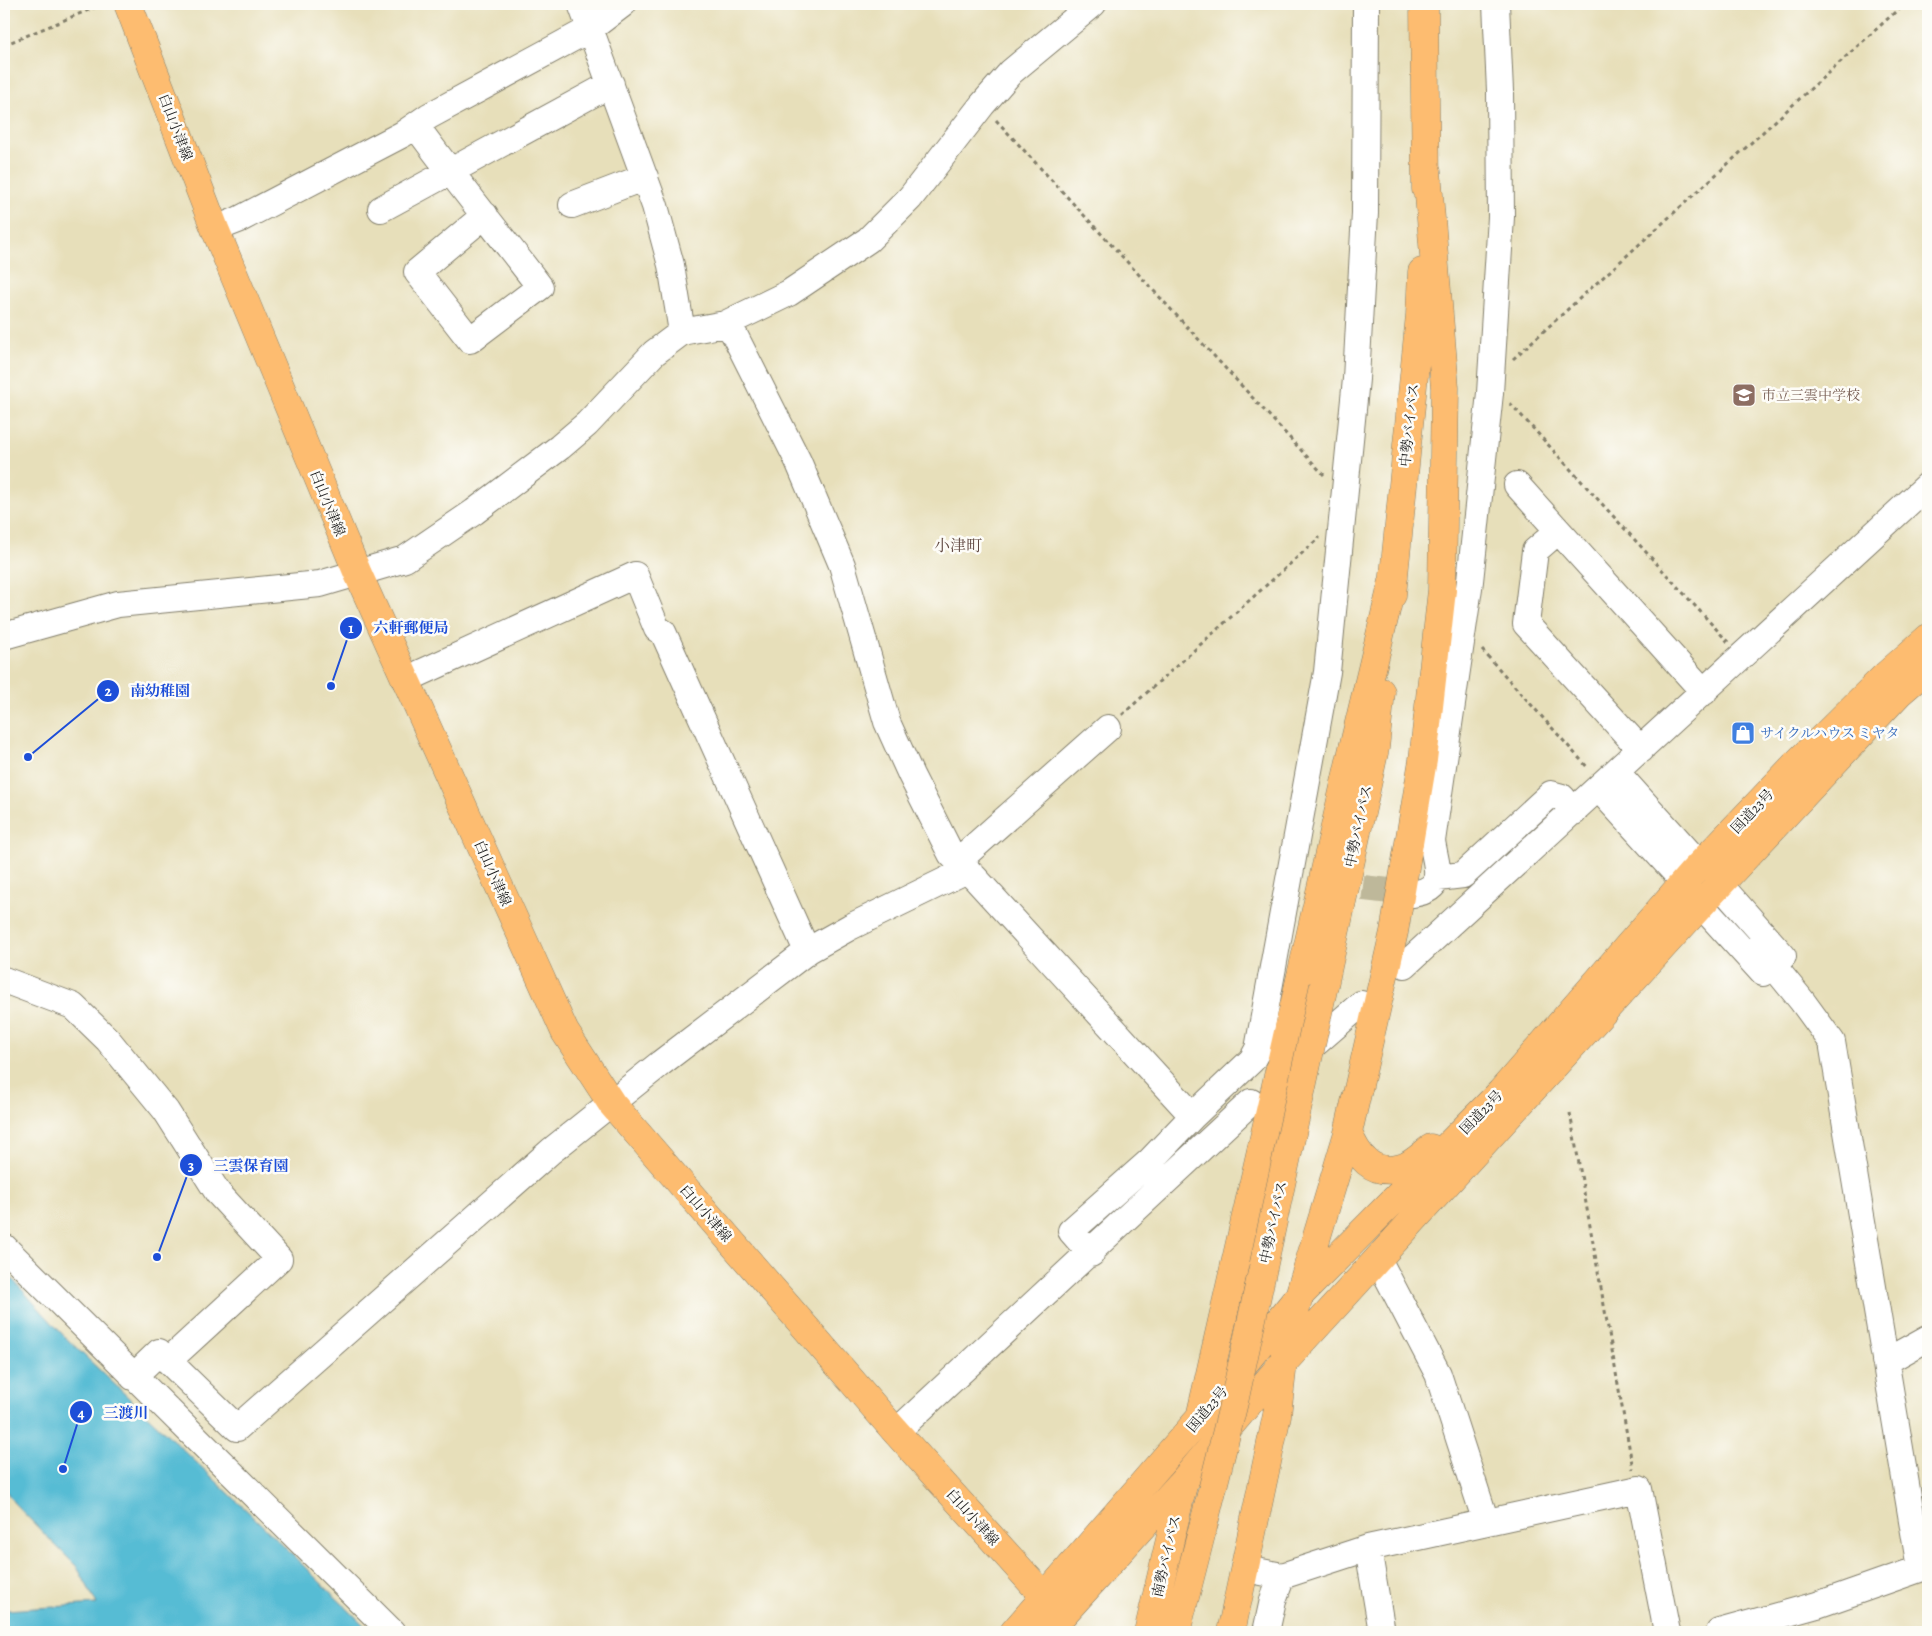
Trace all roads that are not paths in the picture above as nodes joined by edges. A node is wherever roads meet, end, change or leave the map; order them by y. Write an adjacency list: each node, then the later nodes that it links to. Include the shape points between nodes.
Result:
1 (128, 4): 17 (main road, 白山小津線)
2 (581, 4): 8 (street)
3 (623, 4): 8 (street)
4 (1093, 4): 18 (street, via 1025,59 982,105 910,198 868,240 789,293)
5 (1366, 4): 51 (street, via 1365,213 1356,379 1302,882 1258,1049 1252,1060)
6 (1424, 4): 11 (main road, 中勢バイパス)
7 (1496, 4): 37 (street, via 1501,217 1490,393 1470,581 1432,841)
8 (590, 29): 9 (street); 10 (street)
9 (611, 84): 12 (street); 13 (street)
10 (416, 126): 12 (street); 17 (street, via 238,220)
11 (1427, 171): 24 (main road, 中勢バイパス, via 1420,315); 52 (main road, via 1445,388 1442,590 1423,760 1394,932)
12 (449, 172): 15 (street); 16 (street)
13 (645, 177): 14 (street); 19 (street, via 671,264)
14 (572, 205)
15 (381, 209)
16 (485, 215): 16 (street, via 540,287 470,340 417,272)
17 (215, 228): 23 (main road, 白山小津線)
18 (725, 324): 19 (street); 35 (street, via 733,332 801,470 842,565 888,722 951,854)
19 (682, 332): 23 (street, via 654,353 560,447 482,506 405,559)
20 (1517, 486): 22 (street)
21 (1928, 486): 29 (street)
22 (1558, 531): 29 (street); 31 (street, via 1535,551 1526,624)
23 (358, 574): 25 (street, via 286,589 118,604); 28 (main road, 白山小津線)
24 (1394, 577): 64 (main road, 南勢バイパス); 77 (main road, 中勢バイパス, bridge, via 1375,748 1234,1402)
25 (4, 636)
26 (1928, 638): 36 (main road, 国道23号, via 1803,757)
27 (1928, 668): 38 (main road, 国道23号, via 1899,693)
28 (405, 680): 42 (street, via 634,576 657,628 663,632 803,942); 50 (main road, 白山小津線, via 565,1032)
29 (1704, 692): 31 (street)
30 (1108, 728): 35 (street)
31 (1642, 750): 32 (street)
32 (1608, 781): 33 (street); 34 (street); 36 (street)
33 (1574, 812): 37 (street, via 1562,797 1551,794 1463,875); 43 (street)
34 (1653, 831)
35 (962, 866): 42 (street); 51 (street)
36 (1692, 874): 48 (main road, 国道23号)
37 (1438, 878): 39 (street, via 1434,887)
38 (1720, 885): 40 (main road, 国道23号); 45 (street, via 1804,979)
39 (1413, 894)
40 (1702, 905): 45 (street, via 1775,986); 55 (main road, 国道23号)
41 (1758, 947): 45 (street)
42 (810, 950): 50 (street)
43 (1405, 965)
44 (4, 980): 59 (street, via 73,1006 108,1040 166,1111 218,1194 279,1259)
45 (1802, 1001): 60 (street, via 1832,1042)
46 (1361, 1004): 47 (street)
47 (1301, 1056)
48 (1501, 1092): 52 (main road, via 1402,1168 1382,1169 1366,1162 1357,1154); 57 (main road, 国道23号)
49 (1251, 1102): 54 (street)
50 (612, 1104): 59 (street, via 551,1151 237,1428); 65 (main road, 白山小津線)
51 (1193, 1116): 54 (street, via 1150,1161 1071,1231)
52 (1348, 1132): 57 (main road)
53 (4, 1247): 62 (street)
54 (1090, 1254): 65 (street)
55 (1378, 1259): 56 (main road, 国道23号); 67 (street, via 1438,1374)
56 (1354, 1286): 61 (main road, 国道23号); 63 (main road, via 1294,1370)
57 (1299, 1296): 61 (main road); 64 (main road, 国道23号)
58 (1928, 1338): 60 (street)
59 (168, 1361): 62 (street, via 159,1352)
60 (1885, 1362): 69 (street)
61 (1283, 1363): 63 (main road); 66 (main road, 国道23号)
62 (133, 1377): 74 (street)
63 (1277, 1415): 70 (main road)
64 (1200, 1418): 66 (main road, 南勢バイパス); 72 (main road, 国道23号)
65 (896, 1432): 72 (main road, 白山小津線)
66 (1184, 1480): 73 (main road, 国道23号); 76 (main road, 南勢バイパス)
67 (1486, 1522): 68 (street); 81 (street, via 1639,1489)
68 (1368, 1548): 71 (street); 80 (street)
69 (1924, 1567): 82 (street, via 1817,1605)
70 (1246, 1569): 71 (street); 78 (main road)
71 (1282, 1576): 79 (street, via 1272,1600)
72 (1044, 1596): 73 (main road, 白山小津線); 75 (main road, 国道23号)
73 (1059, 1627)
74 (392, 1632)
75 (1014, 1632)
76 (1148, 1632)
77 (1176, 1632)
78 (1231, 1632)
79 (1266, 1632)
80 (1382, 1632)
81 (1667, 1632)
82 (1719, 1632)

